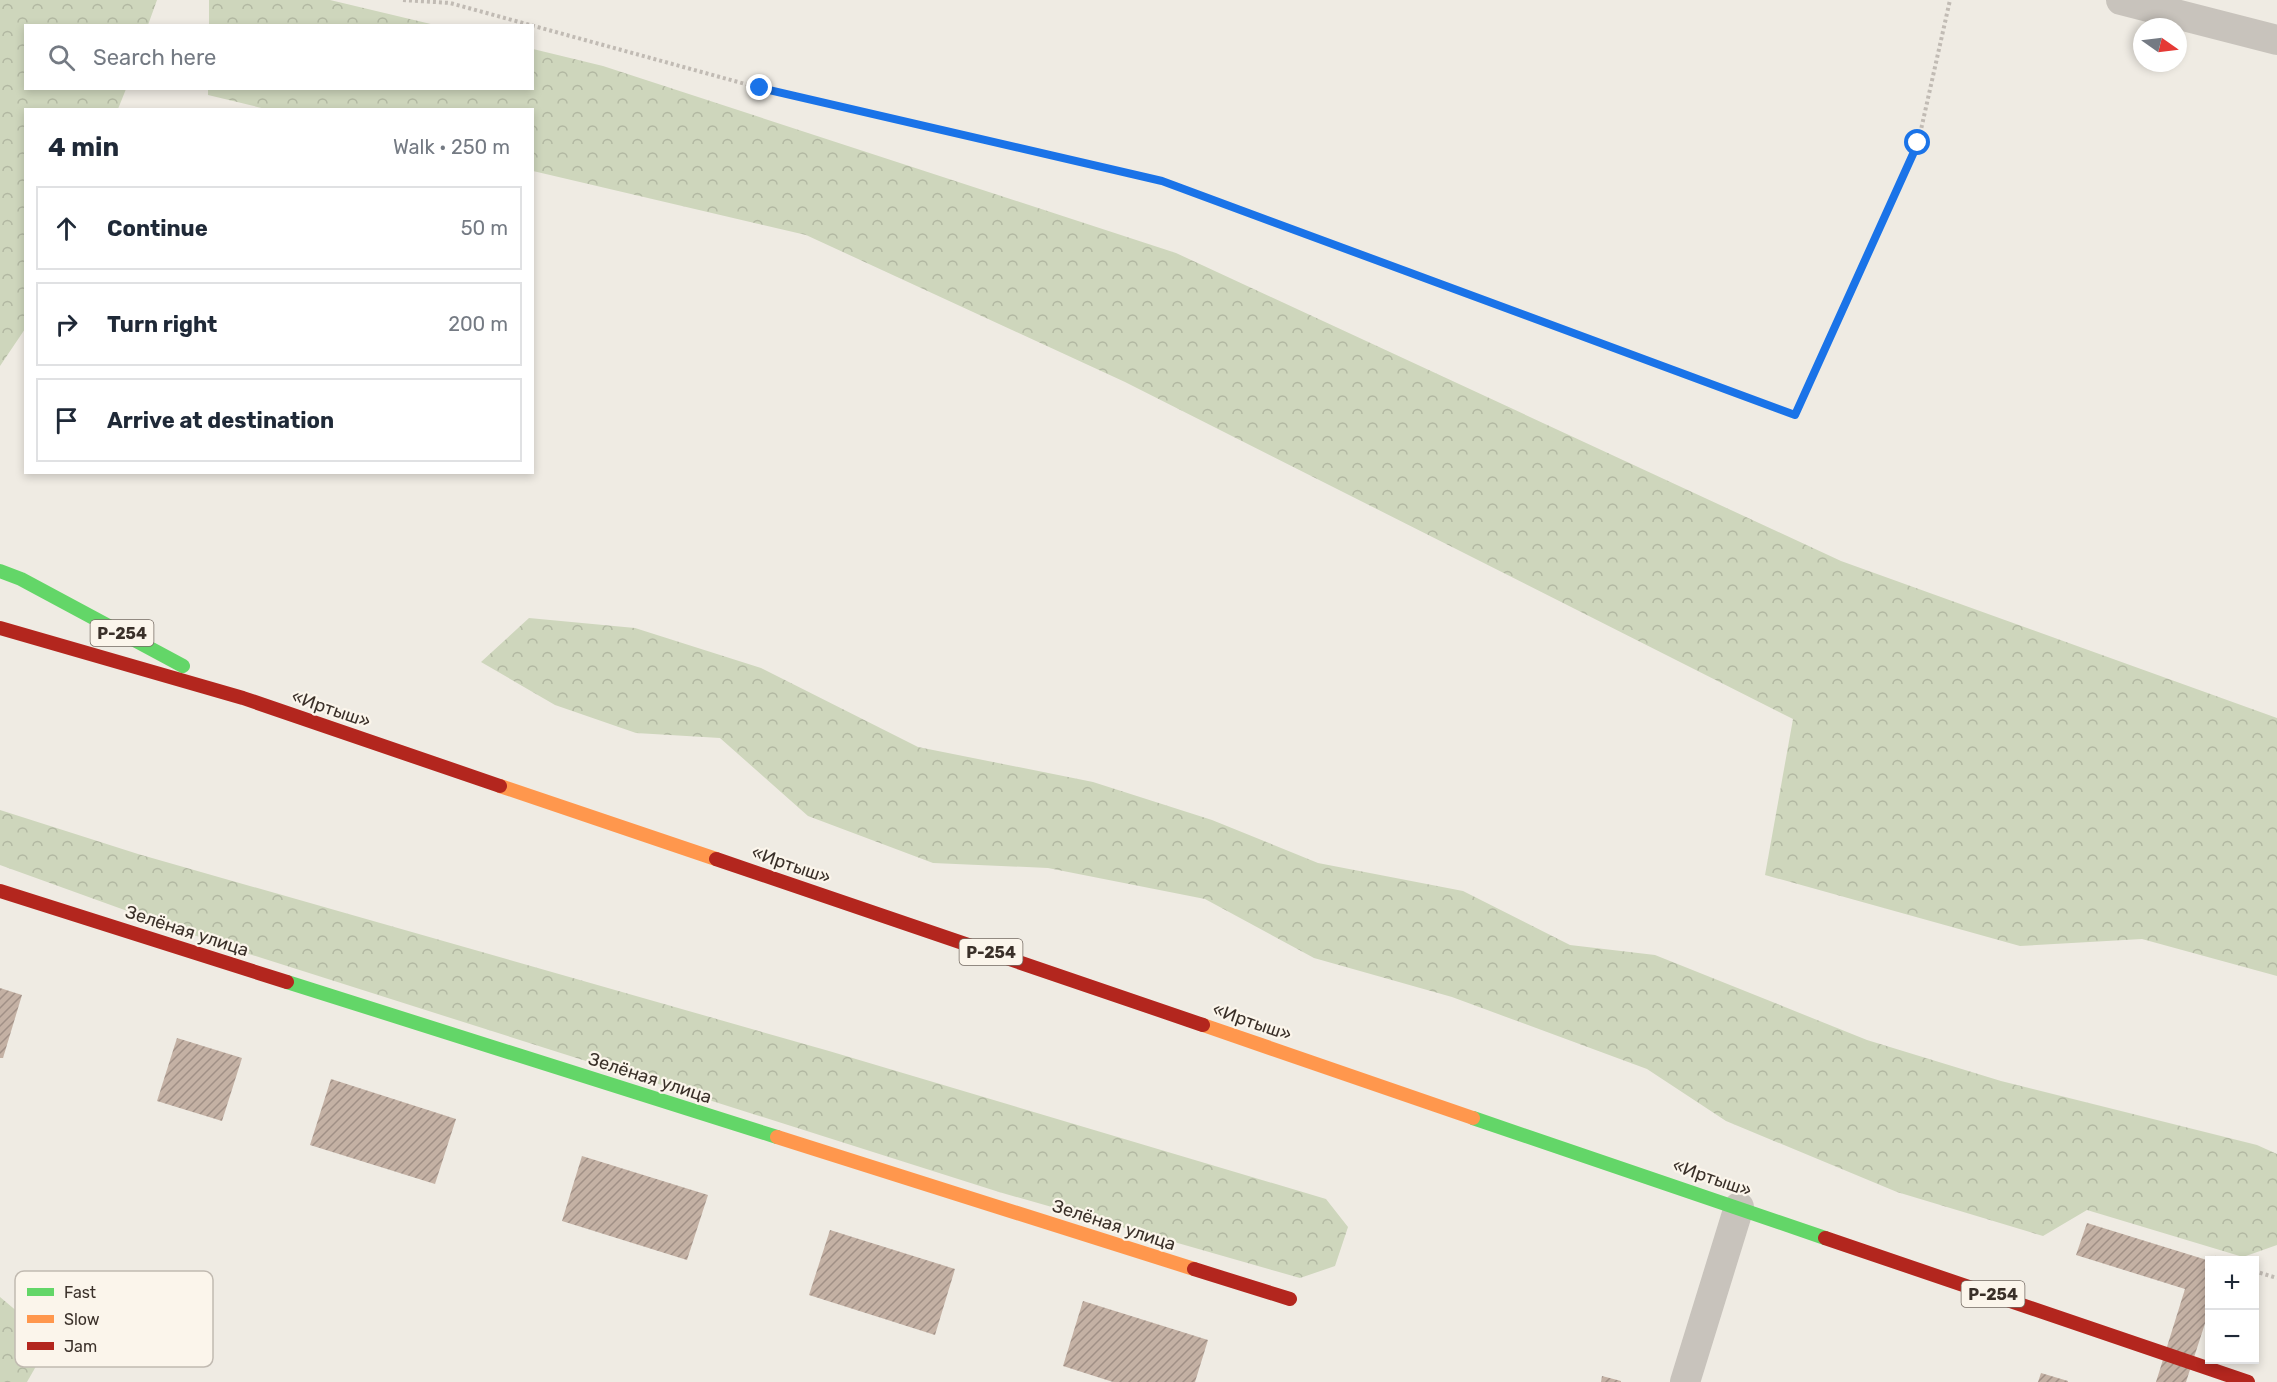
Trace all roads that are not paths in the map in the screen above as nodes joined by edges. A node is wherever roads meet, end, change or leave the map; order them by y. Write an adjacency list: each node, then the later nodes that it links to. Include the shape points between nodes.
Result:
1 (2121, 0): 2 (street)
2 (2277, 40)
3 (0, 571): 5 (main road, «Иртыш» / Р-254)
4 (0, 628): 5 (main road, «Иртыш» / Р-254)
5 (243, 698): 7 (main road, «Иртыш» / Р-254)
6 (0, 891): 8 (main road, Зелёная улица)
7 (1739, 1207): 9 (street); 10 (main road, «Иртыш» / Р-254)
8 (1290, 1299)
9 (1685, 1382)
10 (2248, 1382)

